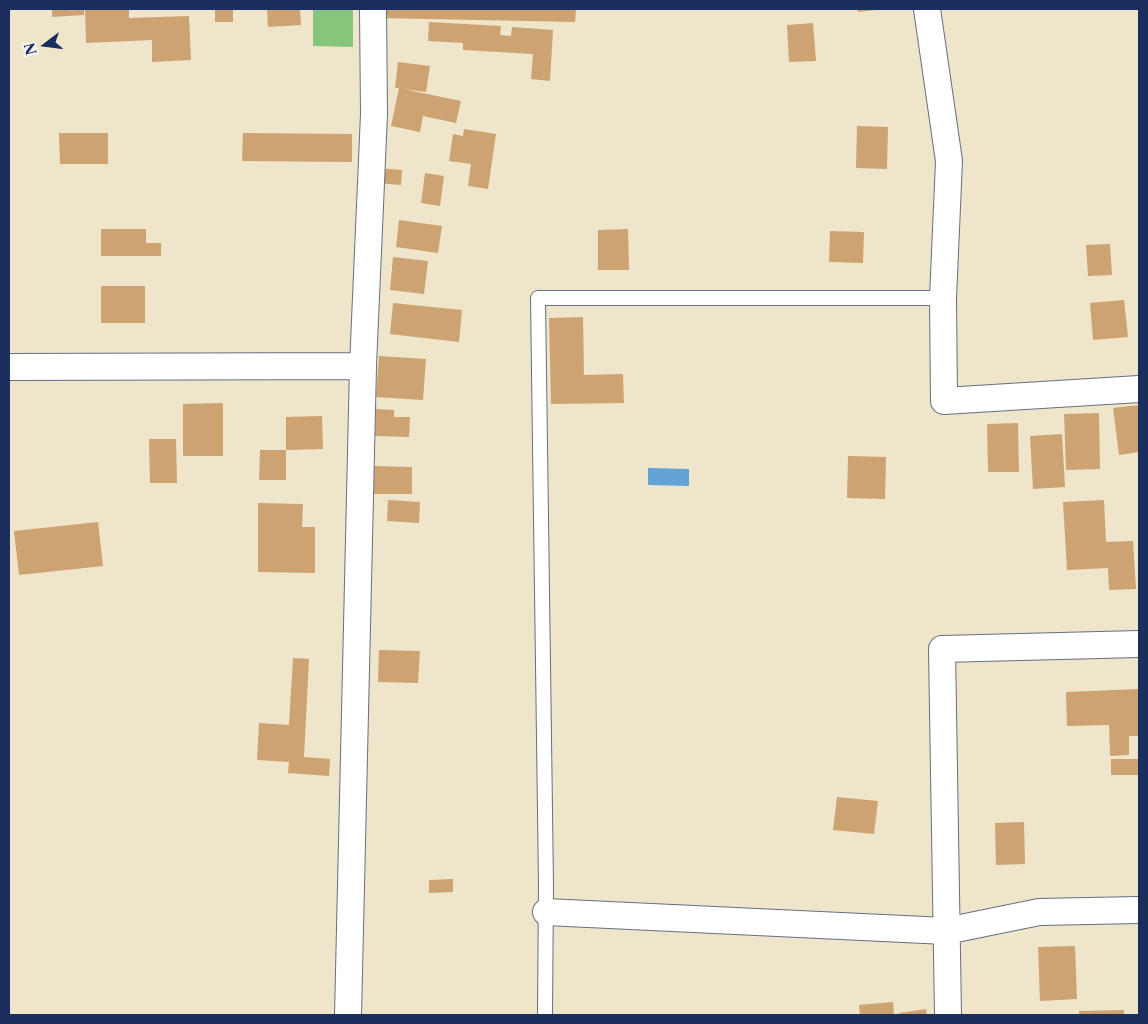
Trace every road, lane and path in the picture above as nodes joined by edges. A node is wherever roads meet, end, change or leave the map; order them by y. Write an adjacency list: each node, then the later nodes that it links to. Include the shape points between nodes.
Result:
1 (373, 9): 4 (street, via 374,114)
2 (926, 9): 3 (street, via 949,161)
3 (943, 298): 6 (street, via 944,401); 9 (lane, via 538,298)
4 (363, 366): 5 (street); 11 (street)
5 (9, 367)
6 (1139, 389)
7 (1139, 644): 10 (street, via 942,649)
8 (1139, 910): 10 (street, via 1039,912)
9 (546, 912): 10 (street); 12 (lane)
10 (946, 932): 13 (street)
11 (348, 1015)
12 (545, 1015)
13 (948, 1015)

